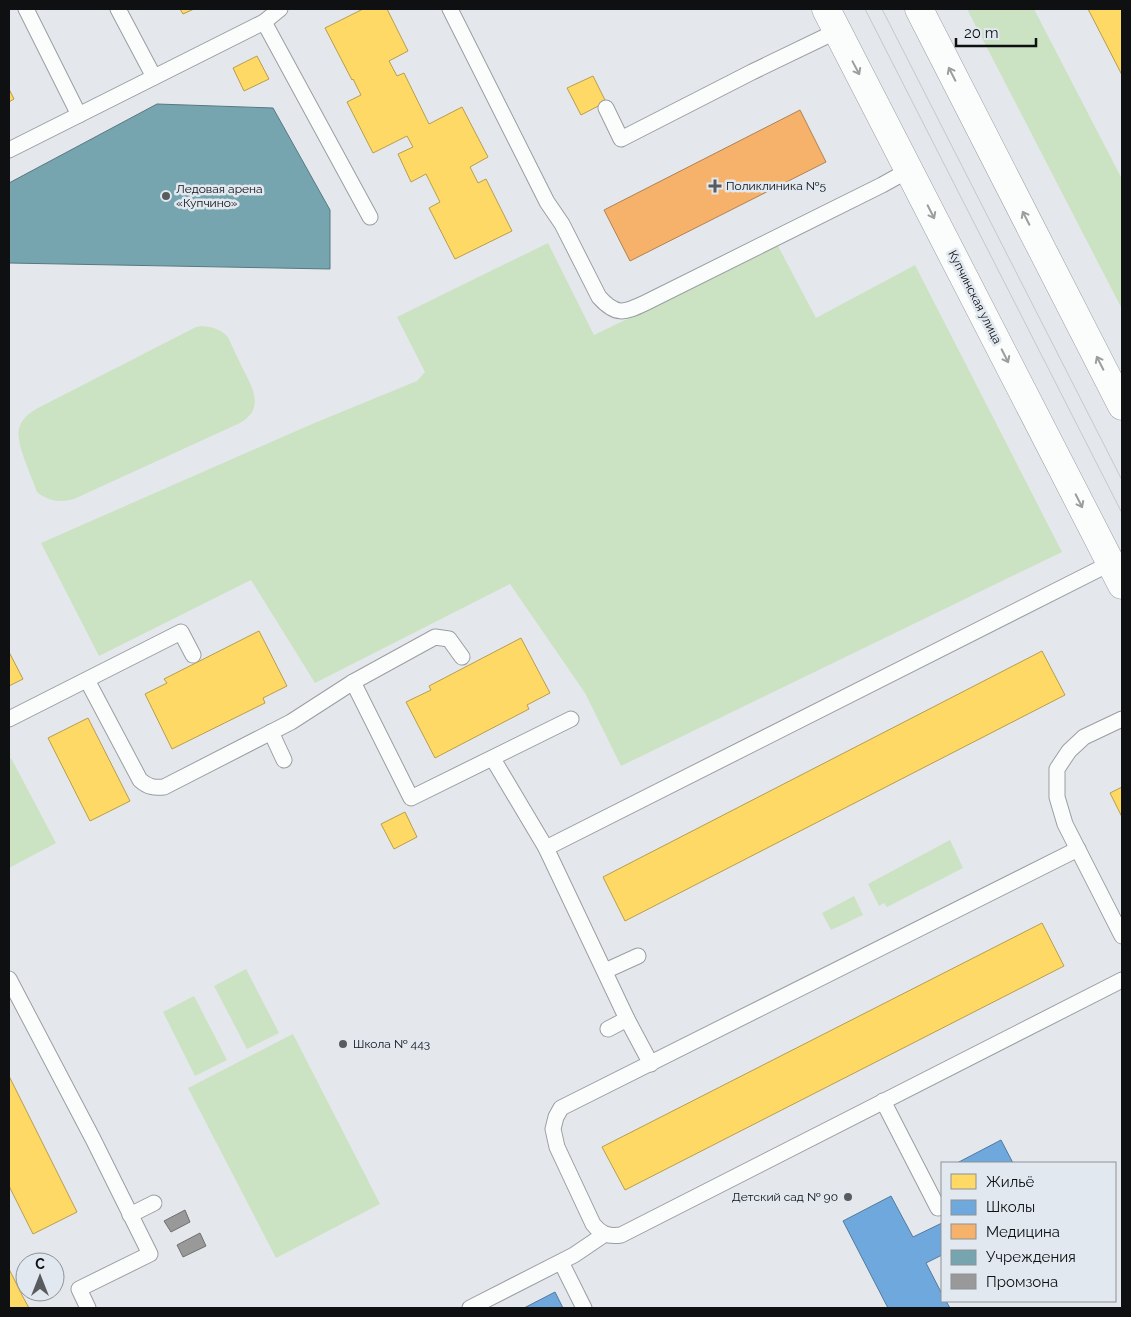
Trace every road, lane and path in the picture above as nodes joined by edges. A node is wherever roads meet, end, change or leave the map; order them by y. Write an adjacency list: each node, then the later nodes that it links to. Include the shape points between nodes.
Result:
1 (26, 9): 10 (lane)
2 (118, 9): 8 (lane)
3 (280, 9): 7 (lane)
4 (450, 9): 12 (lane, via 547,202 599,296 607,306 617,311 628,311 645,303)
5 (919, 9): 14 (street, one-way to 5)
6 (831, 20): 9 (lane, via 752,72 622,139); 12 (street, Купчинская улица, one-way to 12)
7 (264, 22): 8 (lane); 13 (lane)
8 (154, 77): 10 (lane)
9 (606, 108)
10 (79, 115): 11 (lane)
11 (9, 150)
12 (910, 170): 15 (street, Купчинская улица, one-way to 15)
13 (370, 217)
14 (1119, 394)
15 (1117, 574): 26 (lane)
16 (193, 654): 18 (lane, via 182,632)
17 (462, 657): 19 (lane, via 449,639 435,637)
18 (87, 680): 20 (lane); 23 (lane, via 146,786 164,787)
19 (353, 682): 23 (lane); 24 (lane, via 411,798)
20 (9, 719)
21 (571, 719): 24 (lane)
22 (1122, 719): 27 (lane, via 1084,737 1057,768 1057,797 1065,824)
23 (271, 732): 25 (lane)
24 (493, 759): 26 (lane)
25 (284, 760)
26 (546, 848): 30 (lane)
27 (1078, 849): 28 (lane); 35 (lane)
28 (1122, 936)
29 (638, 956): 30 (lane)
30 (605, 971): 33 (lane)
31 (9, 979): 39 (lane)
32 (1122, 980): 36 (lane)
33 (627, 1019): 34 (lane); 35 (lane)
34 (608, 1028)
35 (651, 1064): 40 (lane, via 561,1108 556,1117 553,1129 557,1146 593,1224)
36 (883, 1101): 38 (lane); 40 (lane, via 621,1235)
37 (154, 1203): 39 (lane)
38 (938, 1208)
39 (130, 1215): 42 (lane, via 150,1254 79,1289)
40 (605, 1234): 41 (lane)
41 (561, 1262): 43 (lane); 44 (lane)
42 (88, 1308)
43 (470, 1308)
44 (584, 1308)

